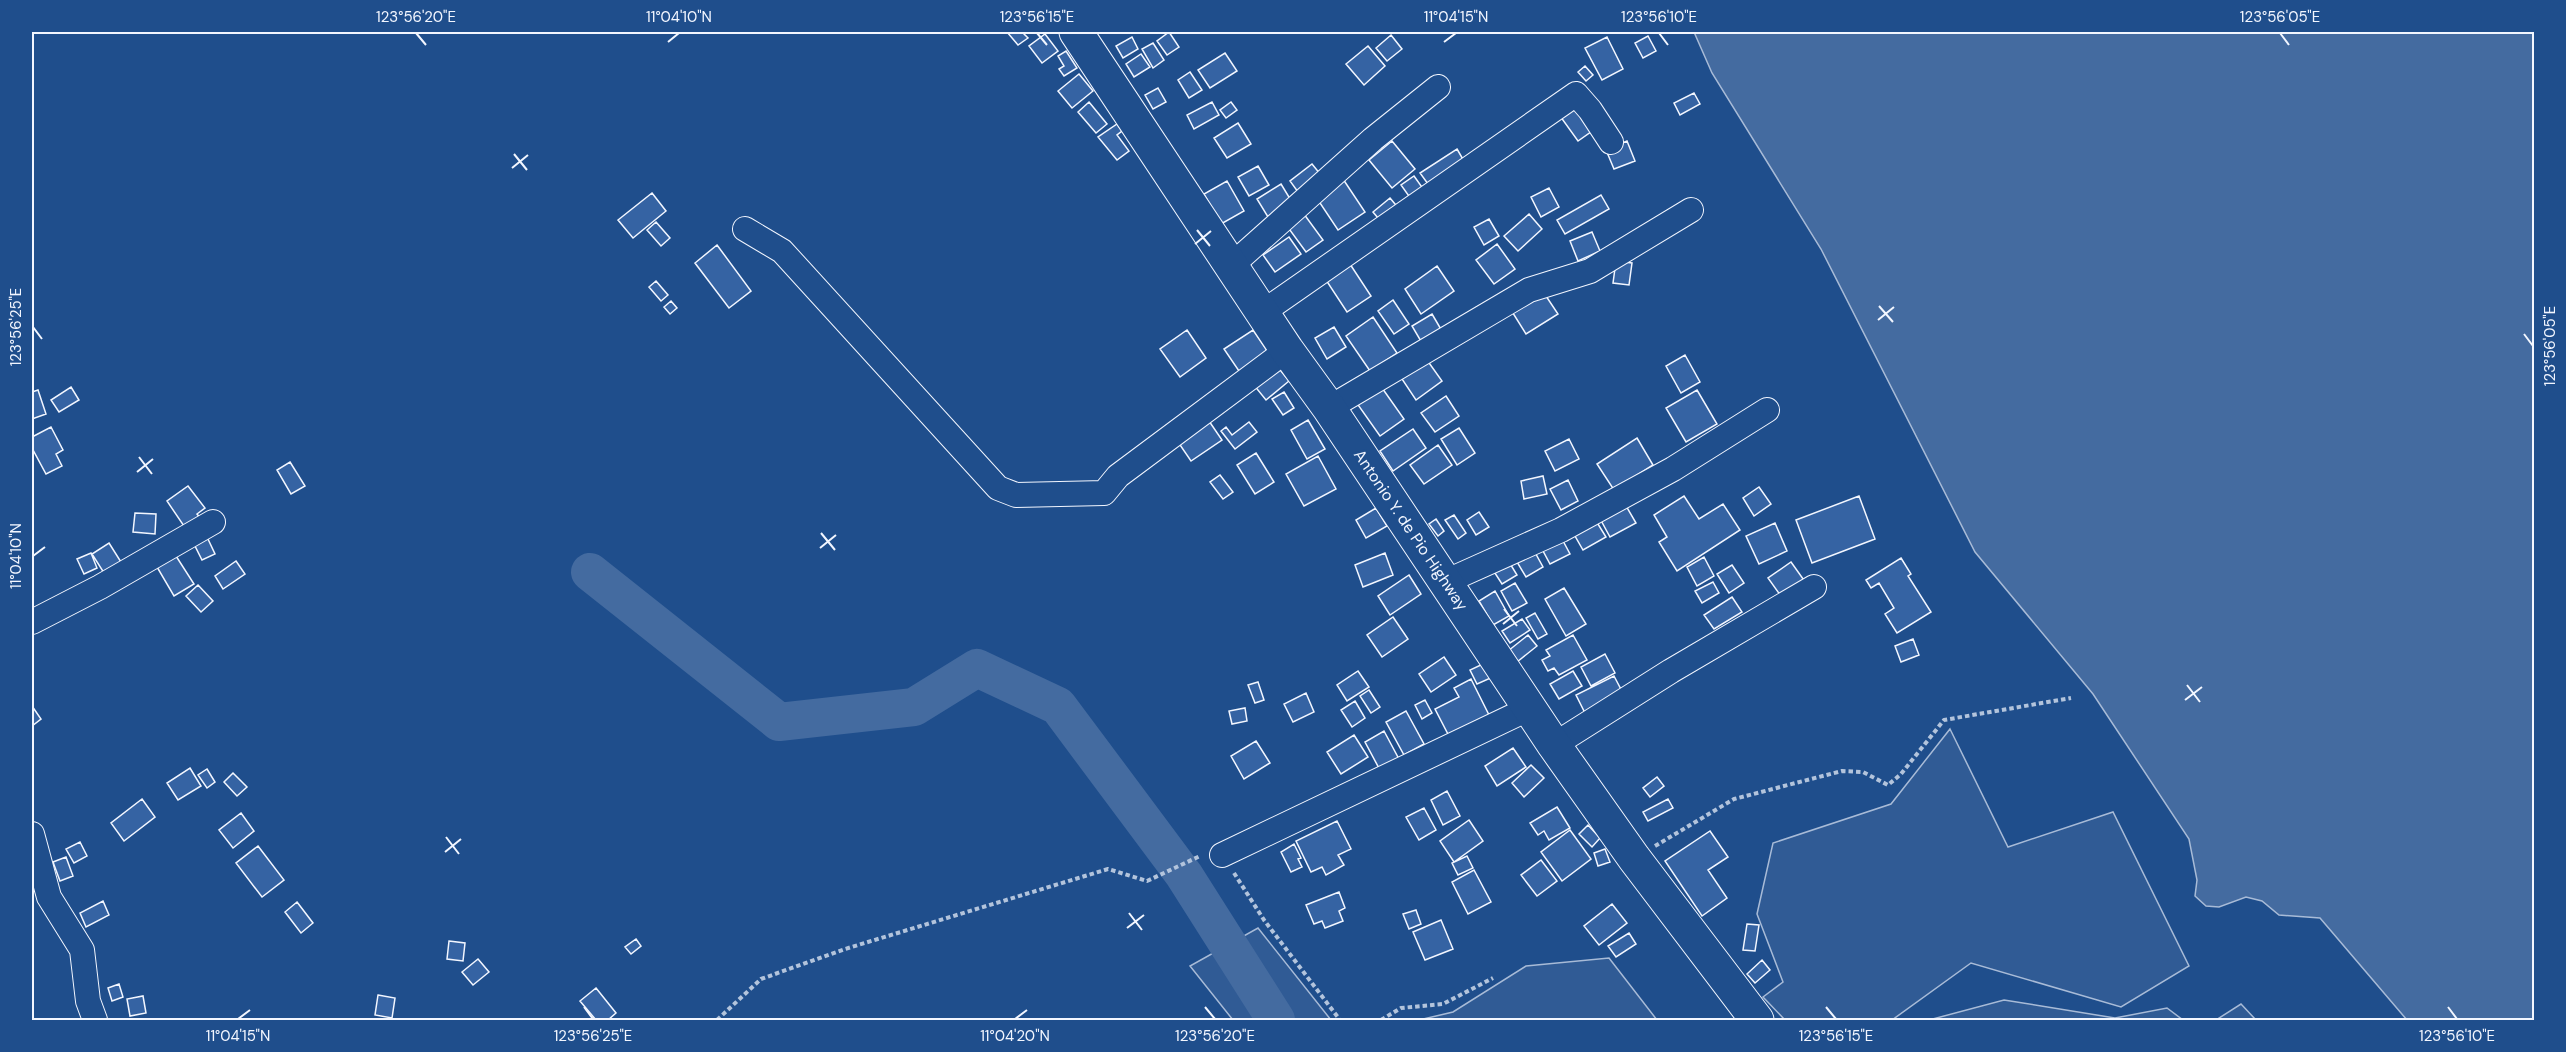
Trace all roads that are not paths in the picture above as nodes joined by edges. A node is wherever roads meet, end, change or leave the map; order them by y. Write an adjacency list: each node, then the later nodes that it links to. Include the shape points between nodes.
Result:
1 (1076, 32): 6 (highway, Antonio Y. de Pio Highway)
2 (1438, 87): 6 (street)
3 (1611, 142): 7 (street, via 1576,94)
4 (1691, 210): 9 (street, via 1590,271 1529,290)
5 (745, 230): 8 (street, via 782,250 998,488 1016,495 1104,493 1118,476)
6 (1232, 264): 7 (highway, Antonio Y. de Pio Highway)
7 (1263, 312): 8 (highway, Antonio Y. de Pio Highway)
8 (1287, 350): 9 (highway, Antonio Y. de Pio Highway)
9 (1329, 408): 12 (highway, Antonio Y. de Pio Highway)
10 (1767, 410): 12 (street, via 1674,469 1561,530)
11 (213, 522): 14 (street)
12 (1445, 582): 15 (highway, Antonio Y. de Pio Highway)
13 (1814, 587): 16 (street)
14 (32, 622)
15 (1530, 708): 16 (highway, Antonio Y. de Pio Highway); 18 (street)
16 (1554, 745): 20 (highway, Antonio Y. de Pio Highway)
17 (32, 834): 19 (street, via 49,897 82,950 88,1001)
18 (1214, 854)
19 (96, 1020)
20 (1757, 1020)

